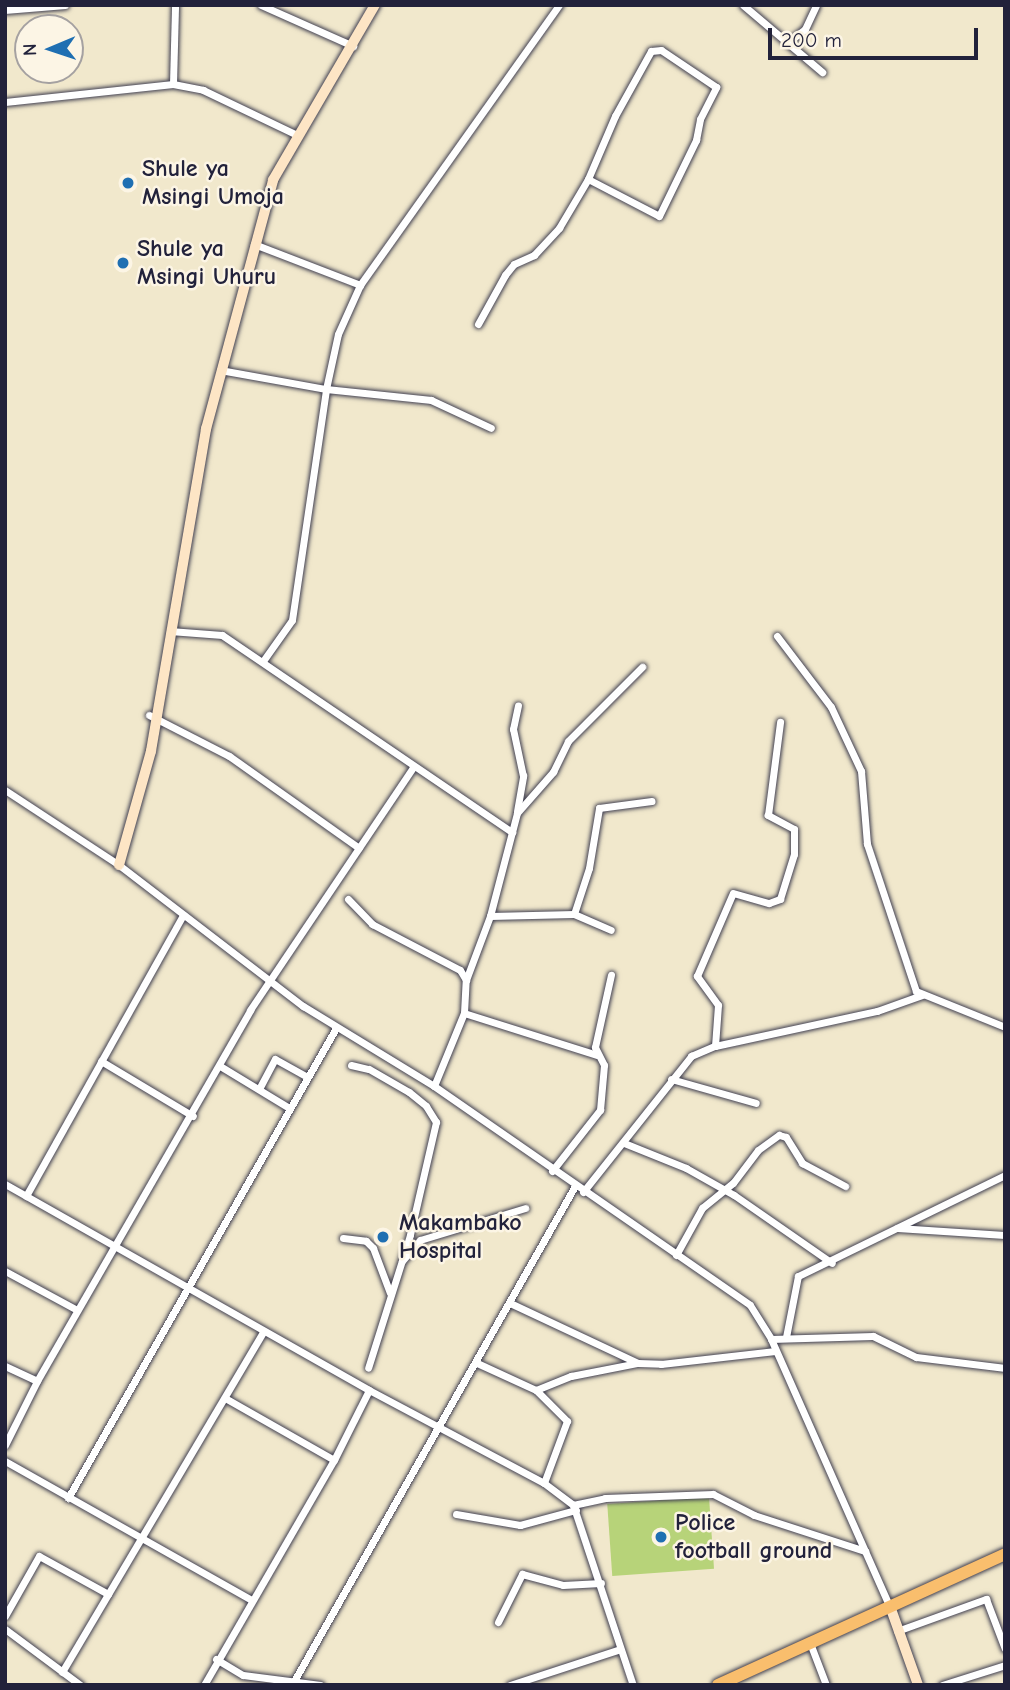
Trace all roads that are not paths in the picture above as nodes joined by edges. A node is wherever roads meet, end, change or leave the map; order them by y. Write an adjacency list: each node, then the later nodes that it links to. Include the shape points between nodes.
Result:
1 (65, 5): 9 (street)
2 (175, 5): 14 (street)
3 (261, 5): 12 (street)
4 (375, 5): 12 (street)
5 (559, 5): 19 (street)
6 (743, 5): 10 (street)
7 (762, 5): 10 (street)
8 (816, 5): 11 (street, via 805,29)
9 (5, 10)
10 (756, 14): 11 (street)
11 (788, 42): 13 (street)
12 (355, 46): 16 (street)
13 (822, 72)
14 (173, 84): 15 (street); 16 (street, via 203,90)
15 (5, 102)
16 (296, 135): 18 (street, via 273,180)
17 (588, 179): 17 (street, via 659,216 716,87 661,50 651,51 615,116); 20 (street, via 559,228 534,255 514,264 505,275)
18 (254, 244): 19 (street); 21 (street)
19 (360, 285): 22 (street, via 338,334)
20 (478, 324)
21 (220, 370): 22 (street); 24 (street)
22 (326, 388): 23 (street, via 431,400); 26 (street, via 292,620)
23 (491, 428)
24 (170, 631): 26 (street, via 222,635); 29 (street)
25 (777, 636): 46 (street, via 808,671 861,771 873,868 902,942 906,967)
26 (263, 661): 31 (street)
27 (642, 667): 34 (street, via 568,741 553,772)
28 (518, 706): 34 (street, via 513,729 523,776)
29 (152, 716): 36 (street, via 229,756); 37 (street)
30 (780, 722): 50 (street, via 768,815 794,829 794,854 780,899 769,902 733,892 697,976 718,1005)
31 (413, 767): 35 (street); 36 (street)
32 (5, 790): 37 (street)
33 (652, 802): 39 (street, via 599,808 589,868)
34 (517, 813): 35 (street)
35 (512, 832): 41 (street)
36 (359, 848): 45 (street)
37 (119, 865): 40 (street)
38 (348, 899): 44 (street, via 372,924 460,970)
39 (574, 914): 41 (street); 42 (street)
40 (183, 915): 45 (street); 52 (street)
41 (490, 916): 44 (street)
42 (611, 930)
43 (611, 975): 51 (street)
44 (466, 980): 47 (street)
45 (270, 981): 49 (street); 54 (street)
46 (922, 995): 48 (street); 50 (street, via 877,1011)
47 (464, 1013): 51 (street); 57 (street)
48 (1005, 1027)
49 (336, 1028): 55 (street); 57 (street)
50 (716, 1046): 56 (street, via 691,1056)
51 (597, 1055): 63 (street, via 604,1065 600,1110)
52 (102, 1061): 61 (street); 70 (street)
53 (351, 1065): 79 (street, via 369,1069 409,1092 436,1122 425,1180)
54 (220, 1066): 58 (street); 61 (street)
55 (307, 1077): 58 (street, via 275,1059); 60 (street)
56 (671, 1079): 59 (street); 62 (street)
57 (434, 1086): 63 (street)
58 (259, 1089): 60 (street)
59 (756, 1103)
60 (289, 1108): 81 (street)
61 (192, 1116): 75 (street)
62 (624, 1143): 68 (street, via 686,1168); 69 (street)
63 (552, 1171): 66 (street)
64 (1005, 1175): 72 (street)
65 (5, 1184): 70 (street)
66 (575, 1186): 69 (street); 83 (street)
67 (845, 1186): 68 (street, via 802,1163 783,1135 758,1150)
68 (724, 1190): 76 (street, via 702,1208); 78 (street)
69 (583, 1192): 76 (street)
70 (26, 1196): 75 (street)
71 (525, 1208): 79 (street, via 420,1240)
72 (897, 1228): 73 (street); 78 (street)
73 (1005, 1235)
74 (342, 1238): 82 (street, via 366,1241 373,1248)
75 (117, 1247): 81 (street); 84 (street)
76 (676, 1255): 87 (street, via 750,1305)
77 (109, 1256): 84 (street)
78 (832, 1263): 86 (street, via 795,1281)
79 (399, 1264): 82 (street)
80 (5, 1271): 84 (street)
81 (188, 1284): 85 (street); 104 (street)
82 (391, 1293): 92 (street)
83 (510, 1303): 89 (street); 90 (street)
84 (77, 1310): 94 (street)
85 (264, 1331): 95 (street); 97 (street)
86 (786, 1337): 87 (street); 93 (street, via 873,1336 916,1357)
87 (771, 1339): 88 (street)
88 (775, 1351): 90 (street); 108 (street)
89 (477, 1363): 96 (street); 99 (street)
90 (638, 1363): 96 (street, via 570,1376)
91 (5, 1366): 94 (street)
92 (368, 1368)
93 (1005, 1368)
94 (37, 1381): 98 (street); 100 (street)
95 (369, 1390): 99 (street); 101 (street)
96 (536, 1390): 103 (street, via 567,1421)
97 (225, 1398): 101 (street); 107 (street)
98 (24, 1416)
99 (440, 1428): 103 (street); 124 (street)
100 (5, 1445)
101 (334, 1460): 112 (street)
102 (5, 1461): 104 (street)
103 (544, 1483): 105 (street)
104 (68, 1498): 107 (street)
105 (575, 1508): 106 (street, via 520,1525); 108 (street, via 606,1498 713,1494 754,1515); 110 (street)
106 (456, 1514)
107 (141, 1539): 111 (street); 112 (street)
108 (865, 1550): 113 (street)
109 (1005, 1554): 113 (highway)
110 (601, 1583): 115 (street, via 563,1585 522,1574); 120 (street)
111 (108, 1594): 114 (street, via 40,1556); 123 (street)
112 (250, 1600): 121 (street)
113 (891, 1609): 117 (street); 118 (highway)
114 (5, 1616)
115 (498, 1622)
116 (5, 1629): 123 (street)
117 (897, 1631): 119 (street, via 986,1599); 132 (street)
118 (810, 1643): 130 (highway); 131 (street)
119 (1005, 1649)
120 (618, 1650): 128 (street); 129 (street)
121 (216, 1660): 124 (street, via 243,1675); 126 (street)
122 (1005, 1665): 133 (street)
123 (62, 1672): 125 (street)
124 (294, 1681): 127 (street)
125 (80, 1685)
126 (204, 1685)
127 (320, 1685)
128 (510, 1685)
129 (633, 1685)
130 (718, 1685)
131 (826, 1685)
132 (918, 1685)
133 (942, 1685)

